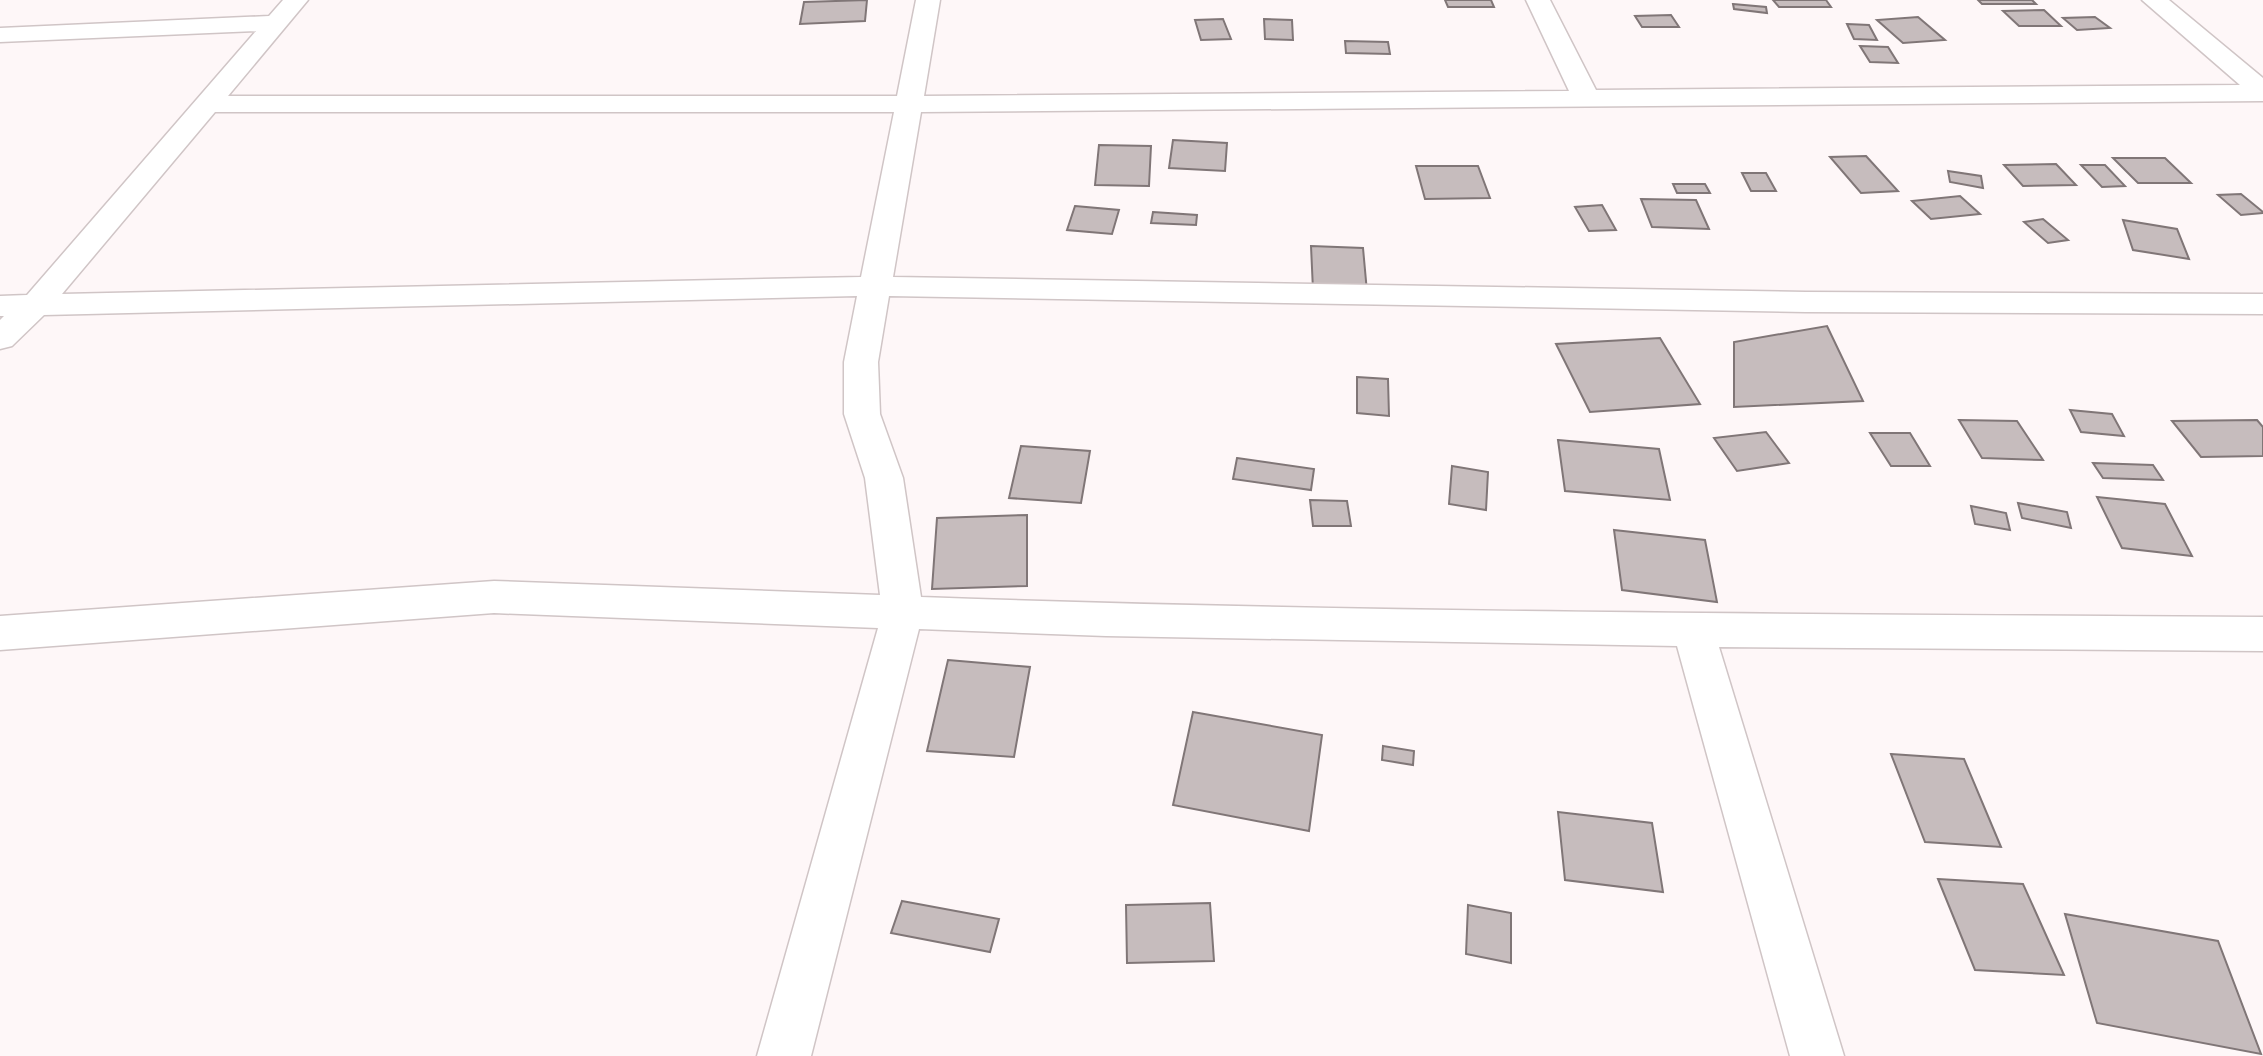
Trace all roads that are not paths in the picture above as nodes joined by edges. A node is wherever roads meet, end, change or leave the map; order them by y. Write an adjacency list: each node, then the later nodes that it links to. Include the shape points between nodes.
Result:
1 (296, 0): 5 (street)
2 (928, 0): 10 (street)
3 (1538, 0): 8 (street)
4 (2154, 0): 7 (street)
5 (276, 23): 6 (street); 9 (street)
6 (0, 35)
7 (2263, 92): 8 (street)
8 (1587, 100): 10 (street)
9 (208, 104): 10 (street); 13 (street)
10 (910, 104): 11 (street)
11 (874, 286): 12 (street); 13 (street); 16 (street, via 861,362 862,414 884,478)
12 (2263, 304)
13 (36, 305): 14 (street); 15 (street)
14 (0, 306)
15 (0, 338)
16 (903, 613): 17 (street); 18 (street, via 494,597); 20 (street)
17 (1693, 630): 19 (street); 21 (street)
18 (0, 633)
19 (2263, 634)
20 (784, 1056)
21 (1817, 1056)

